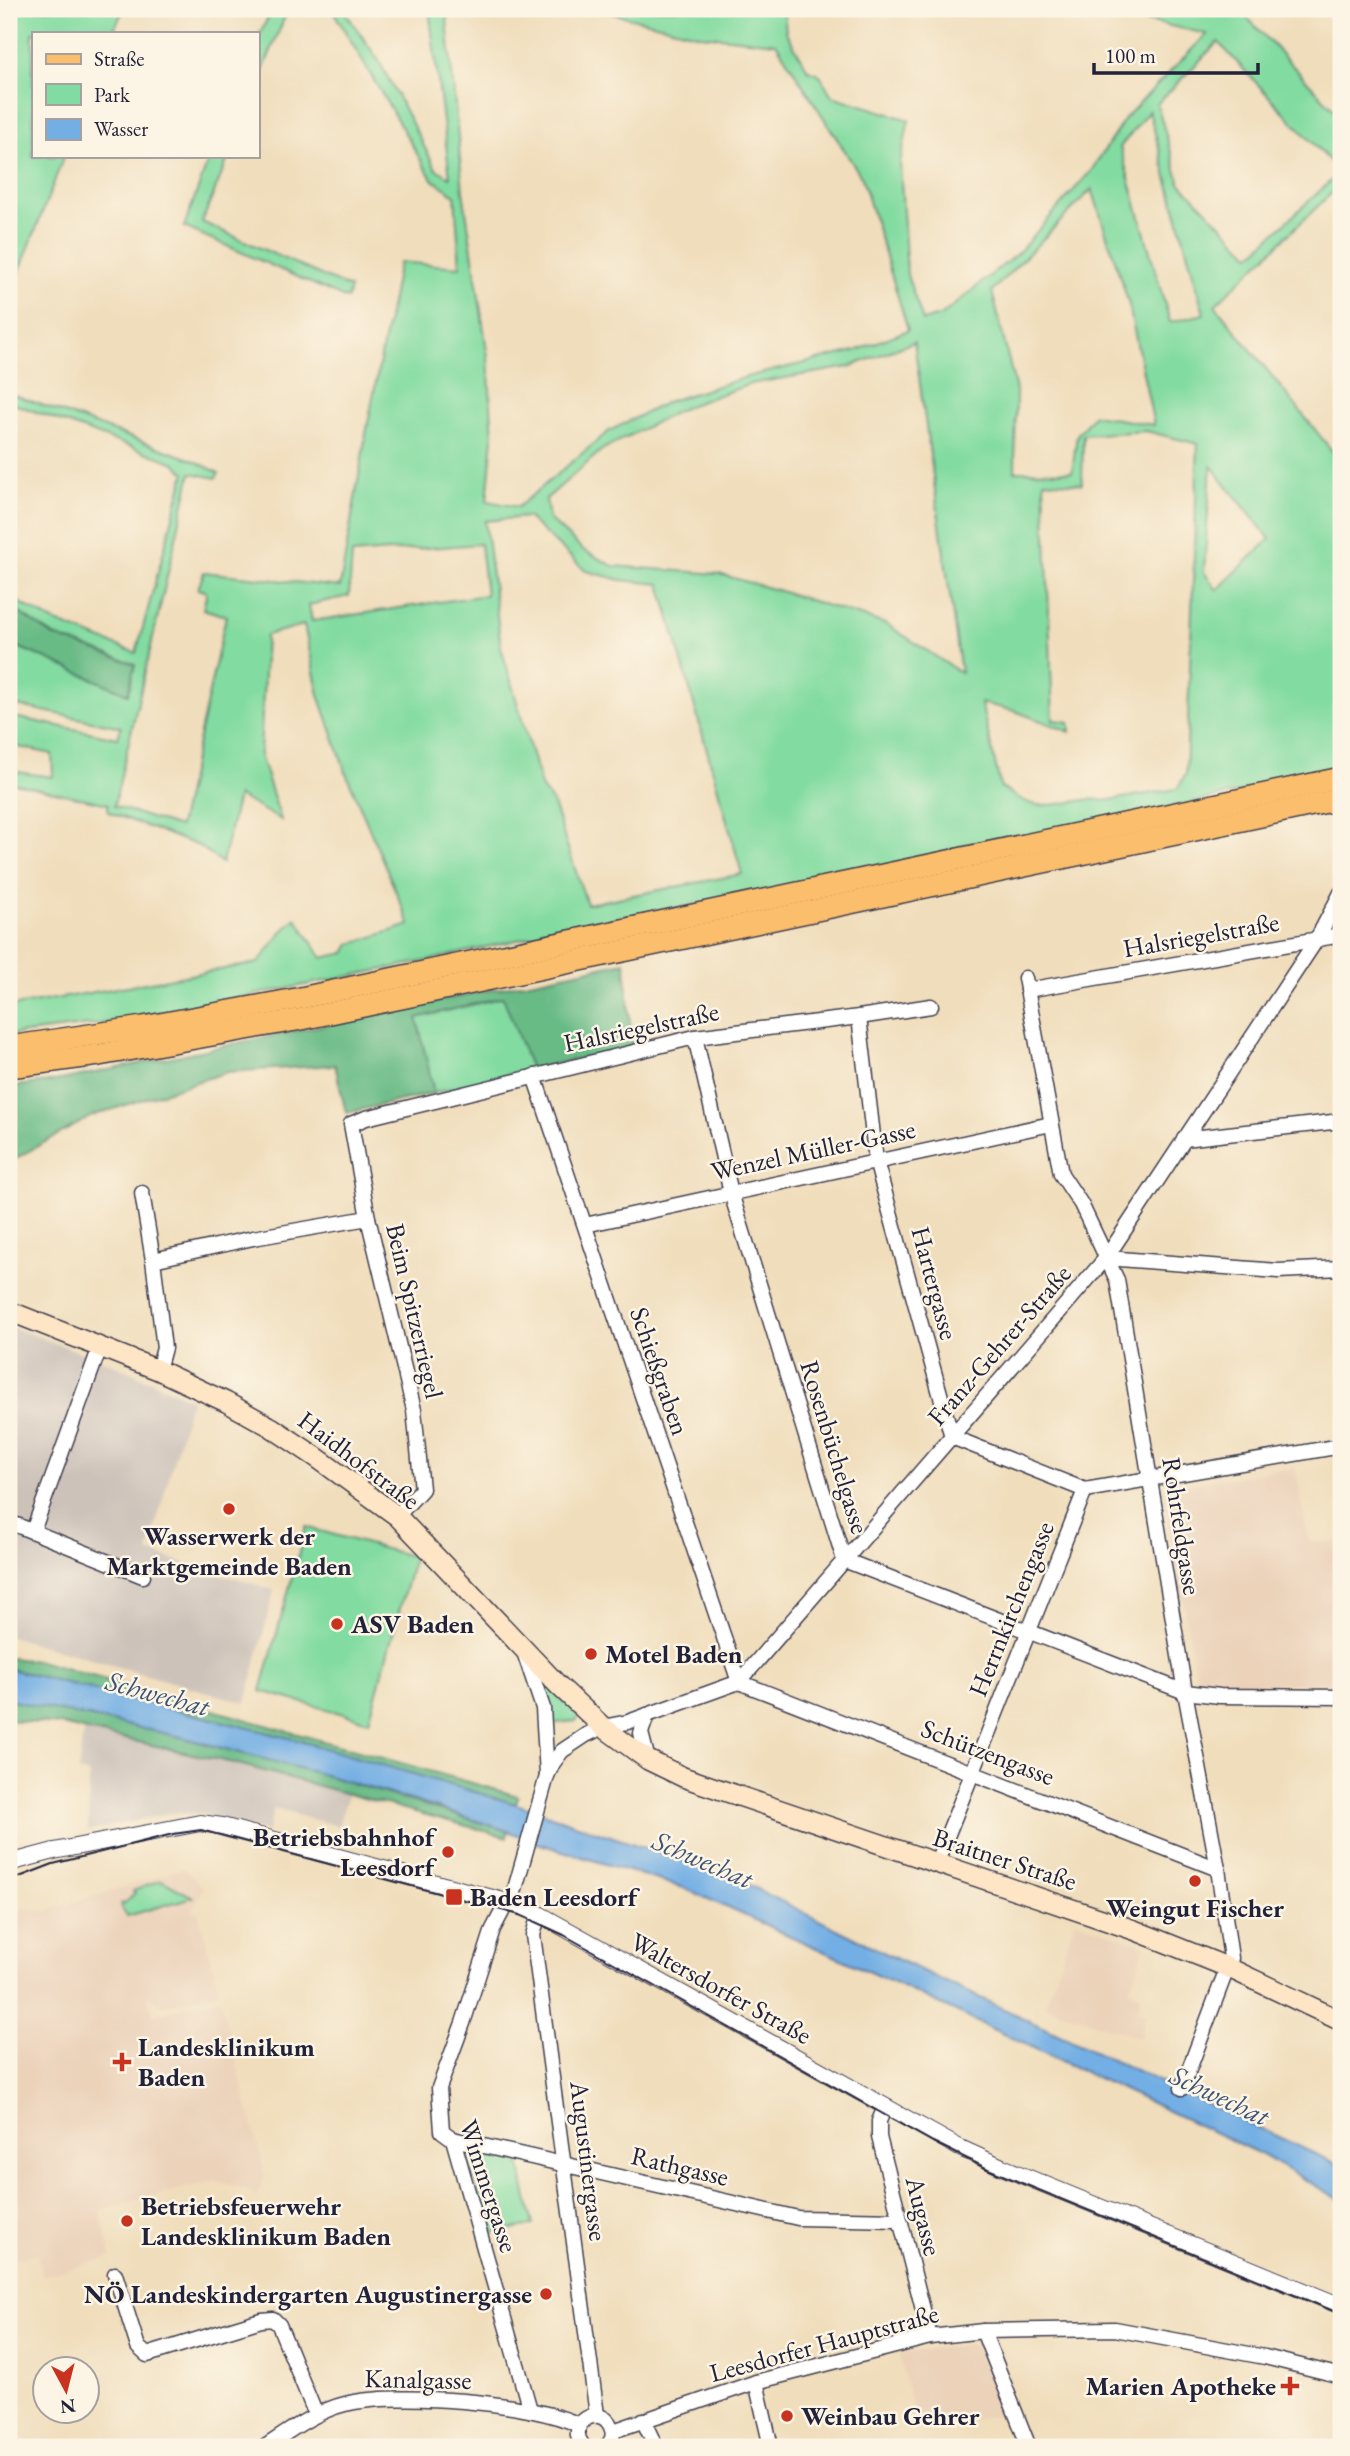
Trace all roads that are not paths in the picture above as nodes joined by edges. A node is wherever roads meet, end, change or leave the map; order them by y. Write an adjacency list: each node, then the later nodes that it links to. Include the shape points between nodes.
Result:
1 (1341, 778): 10 (main road, via 296,999)
2 (1341, 799): 11 (main road, via 302,1019)
3 (1341, 893): 5 (street, Franz-Gehrer-Straße)
4 (1341, 935): 5 (street, Halsriegelstraße)
5 (1317, 939): 6 (street, Halsriegelstraße); 16 (street, Franz-Gehrer-Straße)
6 (1026, 984): 15 (street, Rohrfeldgasse)
7 (931, 1006): 8 (street, Halsriegelstraße)
8 (859, 1017): 9 (street, Halsriegelstraße); 17 (street, Hartergasse)
9 (695, 1037): 12 (street, Halsriegelstraße); 19 (street, Rosenbüchelgasse)
10 (9, 1047)
11 (9, 1068)
12 (534, 1076): 13 (street, Halsriegelstraße); 21 (street, Schießgraben)
13 (366, 1118): 20 (street, Beim Spitzerriegel, via 351,1124)
14 (1341, 1121): 16 (street)
15 (1051, 1124): 17 (street, Wenzel Müller-Gasse); 22 (street, Rohrfeldgasse, via 1061,1174)
16 (1184, 1139): 22 (street, Franz-Gehrer-Straße)
17 (876, 1161): 19 (street, Wenzel Müller-Gasse); 28 (street, Hartergasse)
18 (142, 1193): 23 (street)
19 (731, 1194): 21 (street, Wenzel Müller-Gasse); 35 (street, Rosenbüchelgasse)
20 (368, 1218): 23 (street); 32 (street, Beim Spitzerriegel, via 416,1423 422,1489)
21 (585, 1225): 39 (street, Schießgraben)
22 (1106, 1258): 24 (street, via 1278,1271); 28 (street, Franz-Gehrer-Straße); 30 (street, Rohrfeldgasse, via 1117,1280)
23 (153, 1260): 27 (street, via 164,1348)
24 (1341, 1268)
25 (9, 1311): 26 (main road, Haidhofstraße)
26 (100, 1348): 27 (main road, Haidhofstraße); 34 (street)
27 (158, 1370): 32 (main road, Haidhofstraße, via 271,1427)
28 (952, 1437): 31 (street); 35 (street, Franz-Gehrer-Straße)
29 (1341, 1446): 30 (street)
30 (1150, 1480): 31 (street); 40 (street, Rohrfeldgasse)
31 (1085, 1490): 37 (street, Herrnkirchengasse)
32 (397, 1516): 38 (main road, Haidhofstraße)
33 (9, 1522): 34 (street)
34 (33, 1531): 36 (street)
35 (844, 1560): 37 (street, Rosenbüchelgasse); 39 (street, Franz-Gehrer-Straße)
36 (143, 1576)
37 (1030, 1633): 40 (street, Rosenbüchelgasse); 45 (street, Herrnkirchengasse)
38 (522, 1646): 43 (main road, Braitner Straße); 46 (street, Haidhofstraße, via 543,1708)
39 (739, 1682): 42 (street, Franz-Gehrer-Straße); 45 (street, Schützengasse)
40 (1185, 1692): 41 (street, Rosenbüchelgasse); 49 (street, Rohrfeldgasse)
41 (1341, 1697)
42 (647, 1715): 43 (street, Franz-Gehrer-Straße); 44 (street, via 641,1733)
43 (603, 1727): 44 (main road, Braitner Straße); 46 (street, Franz-Gehrer-Straße, via 562,1751)
44 (648, 1760): 48 (main road, Braitner Straße, via 682,1777)
45 (972, 1772): 48 (street, Herrnkirchengasse); 49 (street, Schützengasse)
46 (547, 1776): 50 (street, Wimmergasse)
47 (9, 1863): 50 (street, Waltersdorfer Straße, via 191,1823 209,1823)
48 (936, 1864): 52 (main road, Braitner Straße, via 1134,1930)
49 (1218, 1869): 52 (street, Rohrfeldgasse, via 1230,1958)
50 (510, 1903): 51 (street, Waltersdorfer Straße); 56 (street, Wimmergasse, via 494,1928 439,2088 442,2130)
51 (539, 1914): 55 (street, Waltersdorfer Straße); 57 (street, Augustinergasse, via 533,1935)
52 (1227, 1967): 53 (main road, Braitner Straße); 54 (street, Rohrfeldgasse)
53 (1341, 2021)
54 (1182, 2088)
55 (885, 2107): 58 (street, Augasse, via 878,2137); 60 (street, Waltersdorfer Straße, via 1002,2167)
56 (453, 2139): 57 (street, Rathgasse); 65 (street, Wimmergasse)
57 (565, 2165): 58 (street, Rathgasse, via 798,2218); 66 (street, Augustinergasse)
58 (900, 2220): 62 (street, Augasse)
59 (115, 2274): 67 (street, via 138,2347 148,2355 272,2319 279,2325)
60 (1341, 2306)
61 (983, 2330): 62 (street, Leesdorfer Hauptstraße); 63 (street, Leesdorfer Hauptstraße, via 1115,2329); 76 (street)
62 (930, 2337): 64 (street, Leesdorfer Hauptstraße)
63 (1341, 2376)
64 (756, 2382): 68 (street, Leesdorfer Hauptstraße); 75 (street)
65 (530, 2410): 67 (street, Kanalgasse, via 400,2399 345,2404); 69 (street, Kanalgasse)
66 (597, 2415): 69 (street); 70 (street, via 608,2421)
67 (316, 2416): 71 (street, Kanalgasse)
68 (643, 2420): 70 (street, Leesdorfer Hauptstraße); 74 (street)
69 (579, 2425): 72 (street, via 577,2436)
70 (613, 2431): 73 (street)
71 (265, 2447)
72 (584, 2447)
73 (606, 2447)
74 (656, 2447)
75 (771, 2447)
76 (1029, 2447)

